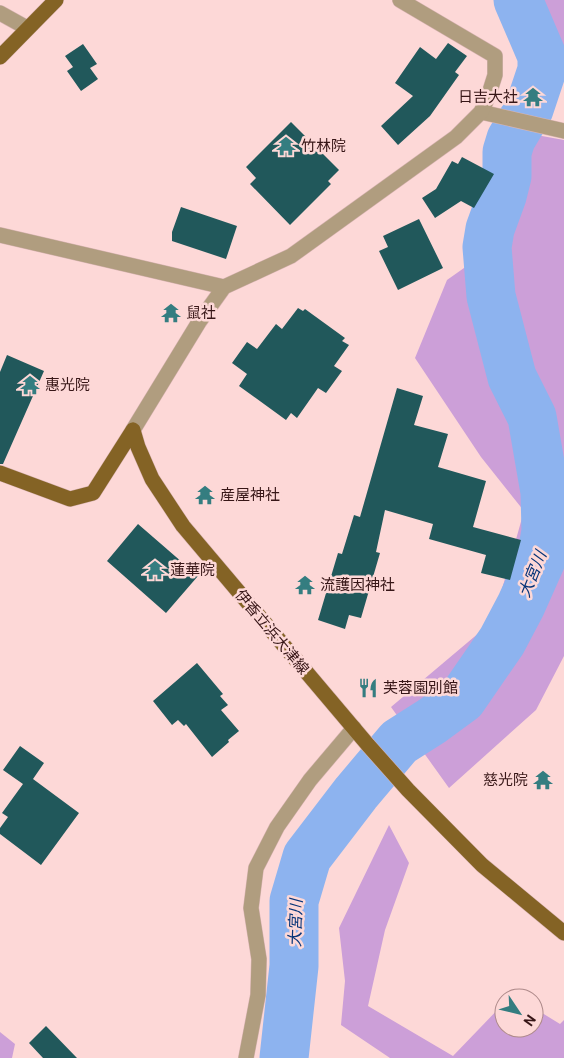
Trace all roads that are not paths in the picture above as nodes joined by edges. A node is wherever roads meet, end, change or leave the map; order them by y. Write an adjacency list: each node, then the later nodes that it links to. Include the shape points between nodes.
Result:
1 (56, 0): 4 (main road)
2 (400, 0): 6 (street, via 495,56 495,75)
3 (0, 13): 4 (street)
4 (27, 28): 5 (main road)
5 (0, 57)
6 (481, 112): 7 (street); 9 (street, via 456,137 291,256)
7 (563, 131)
8 (0, 235): 9 (street)
9 (224, 287): 10 (street, via 198,322)
10 (133, 430): 11 (main road, via 93,493 70,499); 12 (main road, 伊香立浜大津線, via 152,479 183,526)
11 (0, 473)
12 (354, 728): 13 (main road, 伊香立浜大津線, via 408,790 482,865); 14 (street, via 310,780 277,827 256,868 251,908 259,959 258,995)
13 (564, 934)
14 (246, 1058)

